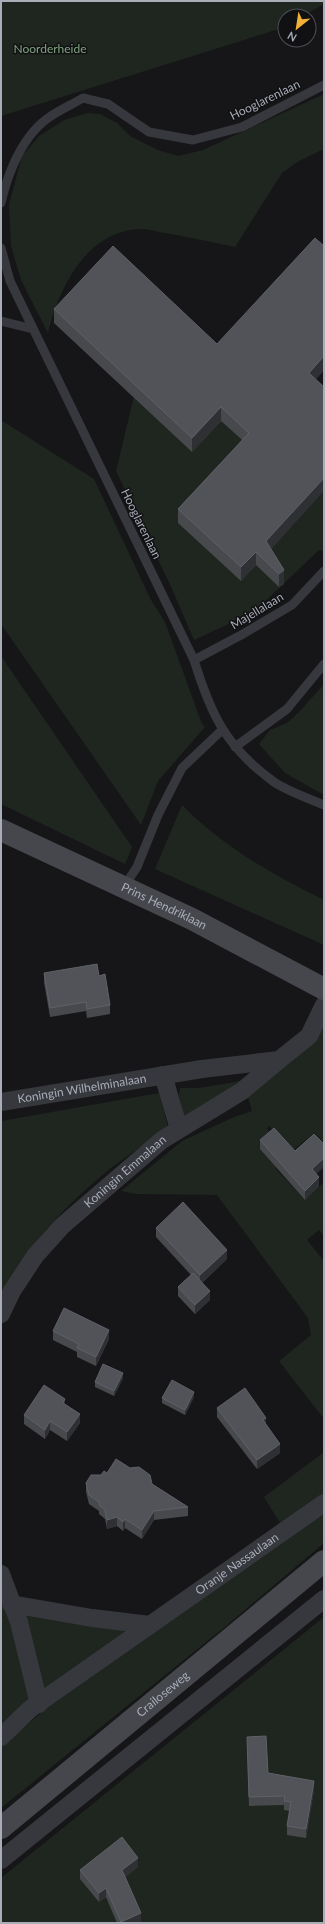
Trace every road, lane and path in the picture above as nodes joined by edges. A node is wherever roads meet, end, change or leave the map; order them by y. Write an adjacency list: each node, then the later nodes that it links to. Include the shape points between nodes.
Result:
1 (324, 85): 2 (lane, Hooglarenlaan, via 242,127 193,140 149,132 108,104 84,98 50,116 23,144)
2 (3, 183): 3 (lane, Hooglarenlaan)
3 (1, 203)
4 (1, 248): 6 (lane, Hooglarenlaan, via 10,281)
5 (1, 321): 6 (lane)
6 (33, 329): 8 (lane, Hooglarenlaan)
7 (324, 571): 8 (lane, Majellalaan, via 292,605)
8 (194, 660): 10 (lane, Hooglarenlaan, via 205,696)
9 (324, 664): 11 (lane, via 287,709)
10 (222, 730): 11 (lane, Hooglarenlaan); 14 (lane, via 182,768 136,867)
11 (235, 747): 12 (lane, Hooglarenlaan, via 275,782)
12 (324, 805)
13 (1, 830): 14 (main road, Prins Hendriklaan)
14 (123, 888): 15 (main road, Prins Hendriklaan, via 192,919)
15 (324, 989)
16 (324, 1005): 17 (street, via 309,1036)
17 (279, 1060): 18 (street, Koningin Wilhelminalaan); 20 (street, Koningin Emmalaan, via 242,1091)
18 (163, 1075): 19 (street, Koningin Wilhelminalaan); 20 (street, Koningin Wilhelminalaan)
19 (1, 1102)
20 (179, 1129): 21 (street, Koningin Emmalaan, via 162,1140 62,1226 35,1256 12,1291)
21 (1, 1314)
22 (324, 1503): 27 (street, Oranje Nassaulaan)
23 (324, 1561): 30 (main road, Crailoseweg)
24 (1, 1574): 26 (street)
25 (324, 1598): 31 (street)
26 (11, 1604): 27 (street); 28 (street, via 19,1622)
27 (150, 1625): 28 (street, Oranje Nassaulaan)
28 (39, 1704): 29 (street, Oranje Nassaulaan, via 30,1709)
29 (1, 1737)
30 (1, 1828)
31 (1, 1860)

